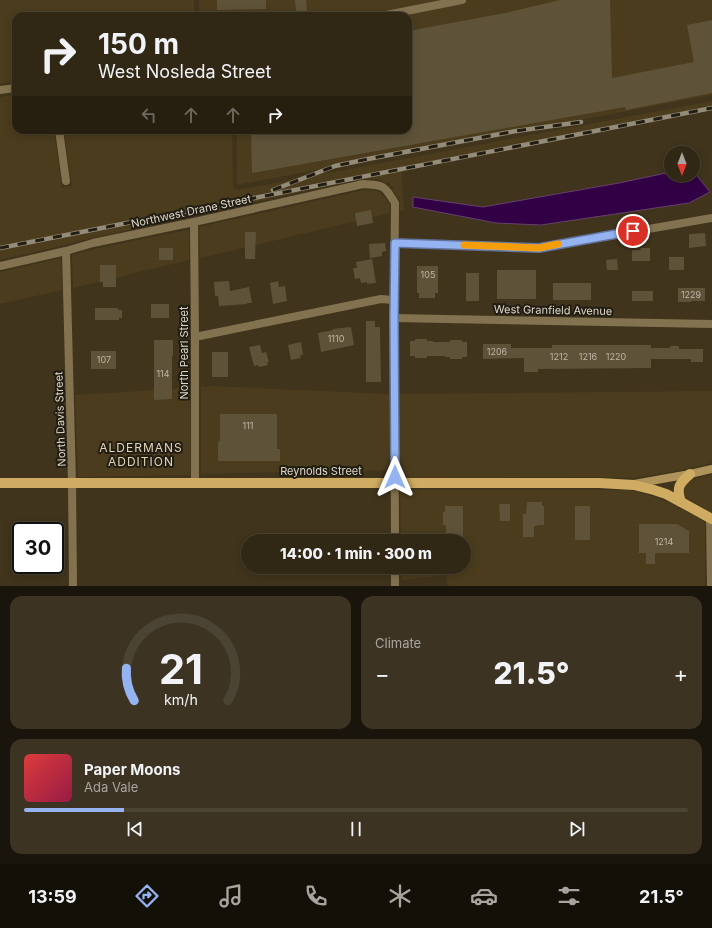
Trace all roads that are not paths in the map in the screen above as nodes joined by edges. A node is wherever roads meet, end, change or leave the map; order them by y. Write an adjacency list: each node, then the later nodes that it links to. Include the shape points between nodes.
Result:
1 (462, 0): 2 (street)
2 (401, 12)
3 (12, 88): 4 (street)
4 (0, 90)
5 (60, 134): 6 (street)
6 (66, 181)
7 (712, 218): 9 (street, via 539,248)
8 (194, 222): 9 (street, Northwest Drane Street, via 363,184 379,185 387,190 395,203); 10 (street, Northwest Drane Street); 15 (street, North Pearl Street)
9 (395, 243): 12 (street)
10 (66, 251): 11 (street, Northwest Drane Street); 19 (street, North Davis Street)
11 (0, 266)
12 (394, 300): 13 (street); 15 (street, via 381,299)
13 (394, 318): 14 (street, West Granfield Avenue); 21 (street)
14 (712, 324)
15 (195, 336): 20 (street, North Pearl Street)
16 (712, 469): 17 (main road, Reynolds Street)
17 (690, 474): 22 (main road, Reynolds Street); 23 (main road, via 681,482 679,488)
18 (0, 483): 19 (main road, Reynolds Street)
19 (72, 483): 20 (main road, Reynolds Street); 27 (street, North Davis Street)
20 (195, 483): 21 (main road, Reynolds Street)
21 (395, 484): 22 (main road, Reynolds Street); 25 (street)
22 (634, 484): 23 (main road, via 666,494)
23 (681, 502): 24 (main road)
24 (711, 519): 29 (street)
25 (395, 534)
26 (395, 574): 28 (street)
27 (73, 586)
28 (395, 586)
29 (711, 586)

